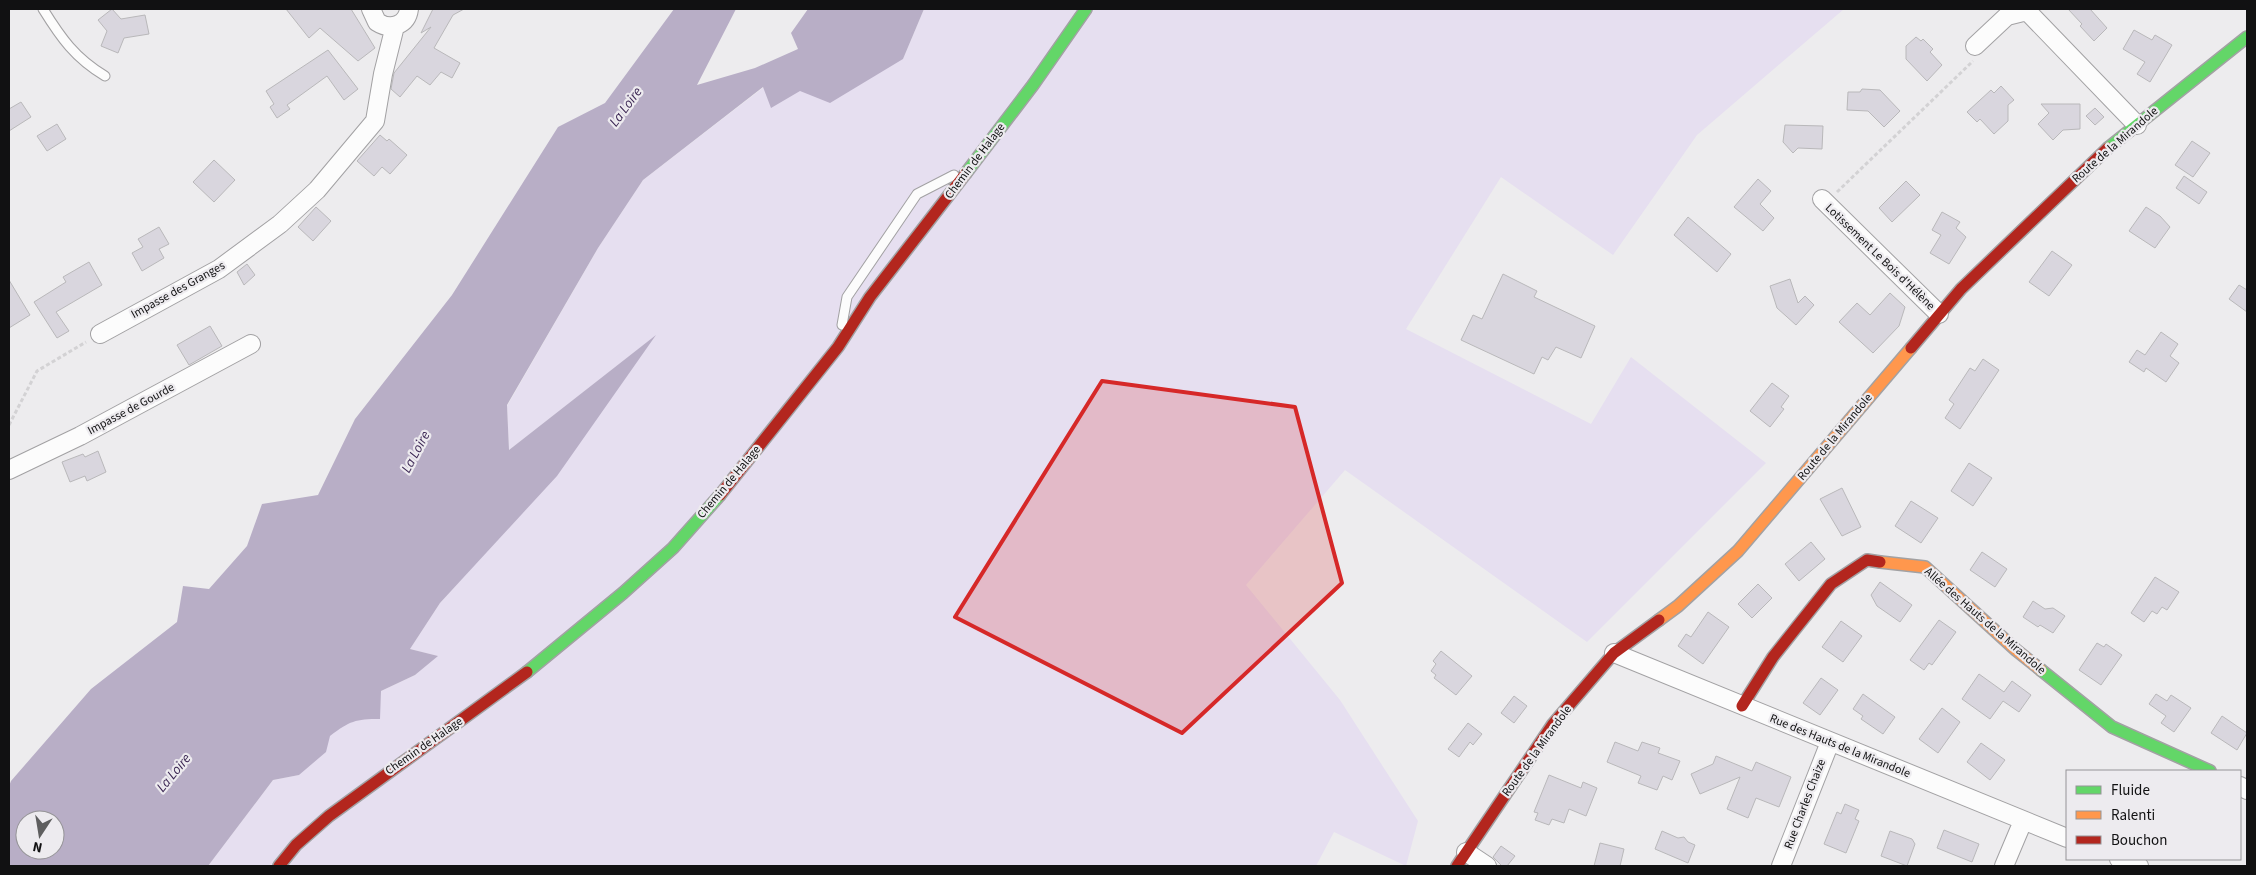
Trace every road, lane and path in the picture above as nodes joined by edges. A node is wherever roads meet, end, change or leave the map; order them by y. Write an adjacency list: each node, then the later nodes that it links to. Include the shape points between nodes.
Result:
1 (43, 9): 9 (lane, via 72,52)
2 (371, 9): 6 (street, via 377,22)
3 (409, 9): 6 (street, via 405,20)
4 (1086, 9): 11 (street, Chemin de Halage)
5 (2028, 10): 8 (street, via 2007,16); 10 (street)
6 (395, 26): 14 (street, Impasse des Granges, via 376,121 317,190 280,224 219,268)
7 (2247, 37): 10 (street, Route de la Mirandole)
8 (1974, 53): 12 (path)
9 (105, 76)
10 (2137, 125): 13 (street, Route de la Mirandole, via 2096,158)
11 (972, 165): 16 (street, Chemin de Halage, via 870,297); 16 (lane, via 917,194 847,297)
12 (1824, 202): 13 (street, Lotissement Le Bois d'Hélène)
13 (1939, 314): 19 (street, Route de la Mirandole, via 1738,551 1678,606)
14 (100, 334): 17 (path, via 37,371)
15 (251, 344): 18 (street, Impasse de Gourde, via 80,436)
16 (838, 347): 27 (street, Chemin de Halage, via 730,483 673,548 531,670 329,816 296,845)
17 (9, 425)
18 (9, 470)
19 (1614, 653): 20 (street, Rue des Hauts de la Mirandole); 25 (street, Route de la Mirandole, via 1553,724)
20 (1742, 706): 21 (street, Rue des Hauts de la Mirandole); 22 (street, Allée des Hauts de la Mirandole, via 1773,657 1831,584 1868,560 1925,567 2016,650 2112,727)
21 (1830, 742): 23 (street, Rue des Hauts de la Mirandole); 29 (street, Rue Charles Chaize)
22 (2208, 770)
23 (2023, 821): 24 (street, Rue des Hauts de la Mirandole); 30 (street)
24 (2066, 838)
25 (1462, 859): 28 (street)
26 (2122, 860): 31 (street)
27 (279, 866)
28 (1487, 866)
29 (1781, 866)
30 (2004, 866)
31 (2138, 866)

